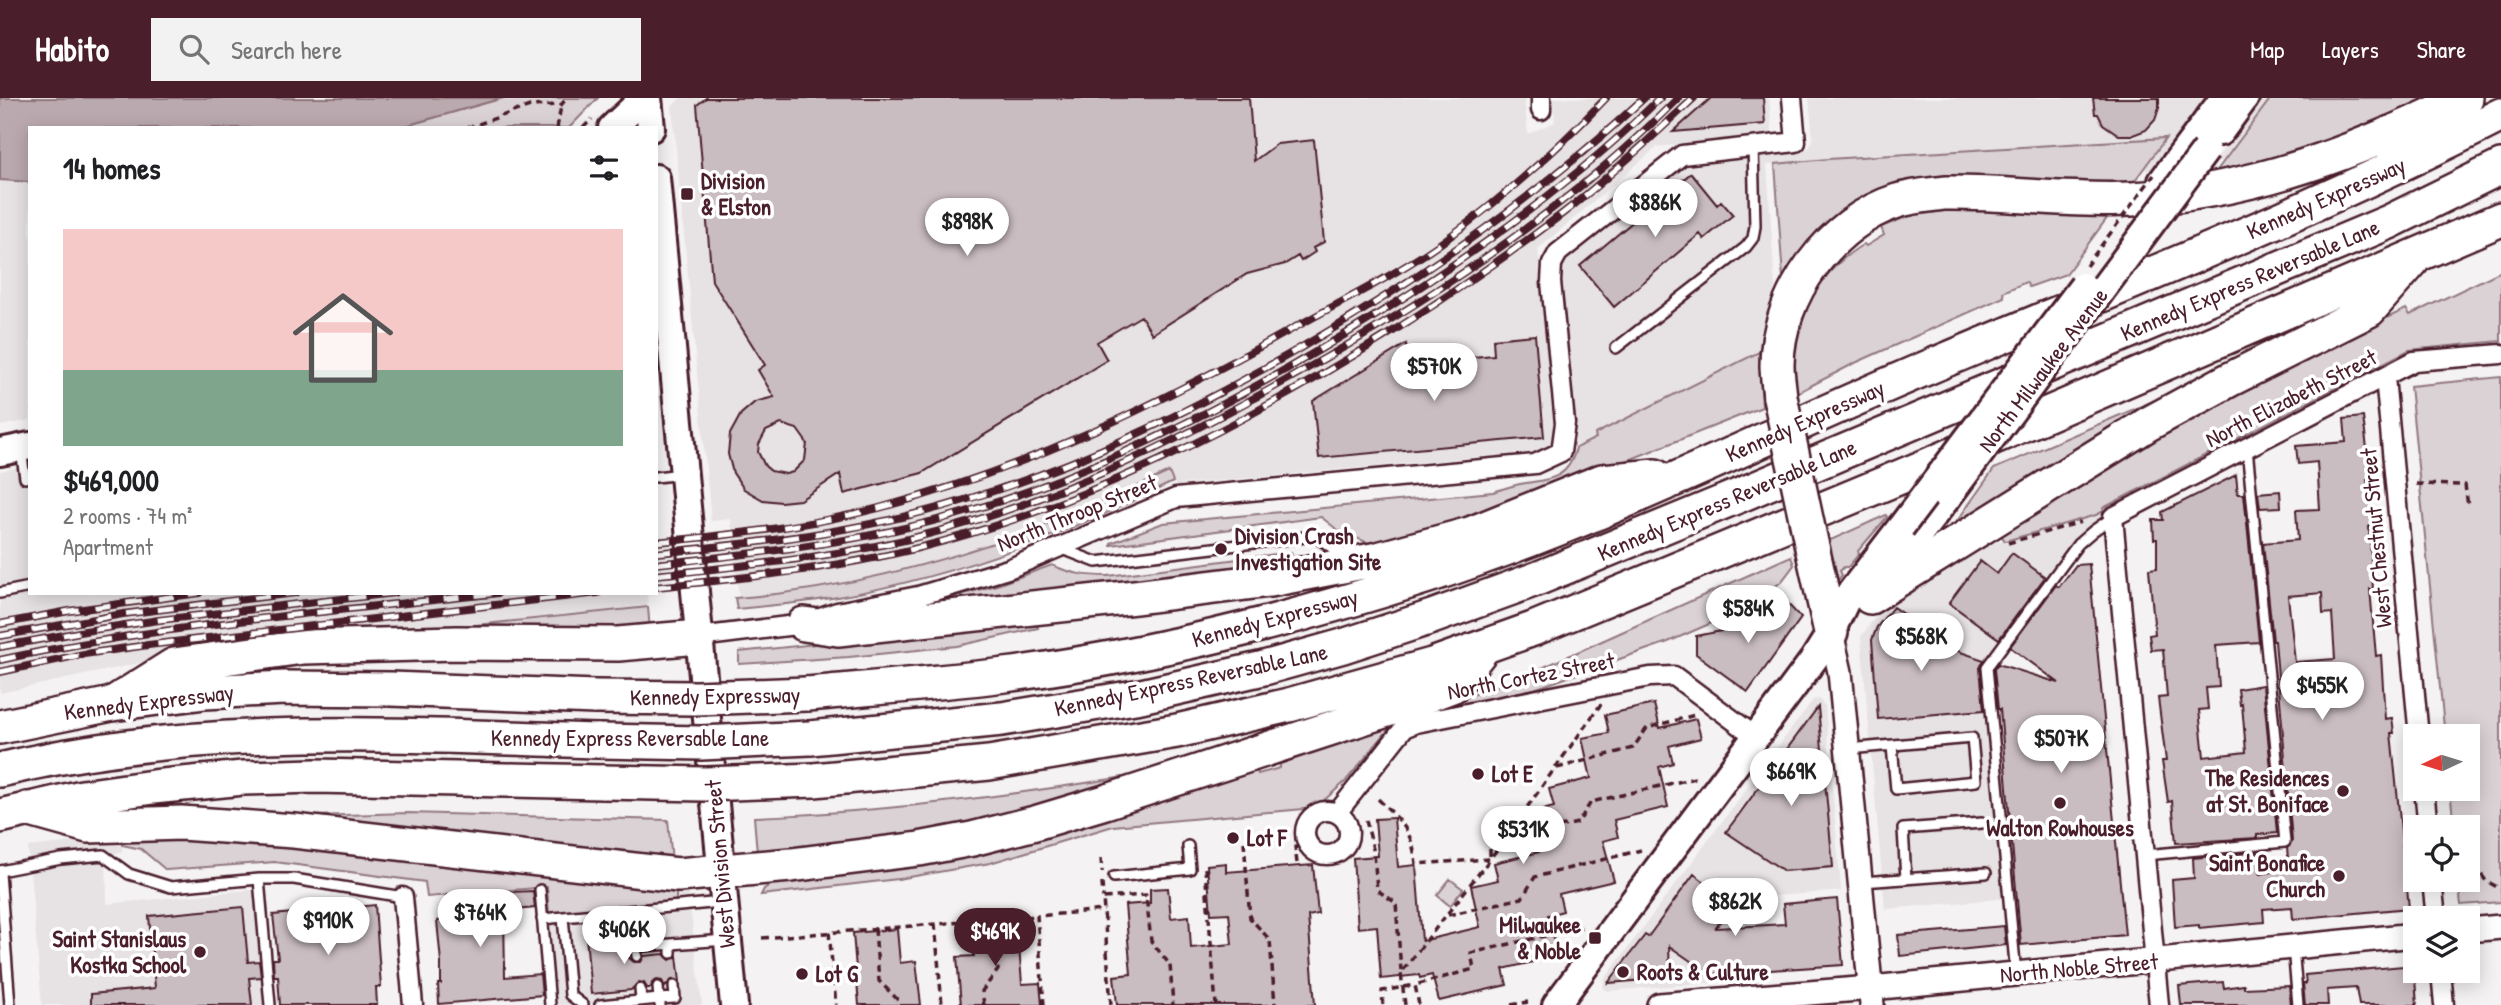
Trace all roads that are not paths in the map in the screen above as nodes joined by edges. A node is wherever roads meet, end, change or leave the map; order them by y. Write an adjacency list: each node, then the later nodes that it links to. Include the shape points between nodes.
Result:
1 (646, 98): 7 (main road); 8 (main road)
2 (1792, 98): 9 (street, via 1796,142)
3 (2224, 98): 30 (main road, North Milwaukee Avenue, bridge, via 1848,596)
4 (2245, 98): 28 (main road, North Milwaukee Avenue, bridge)
5 (2466, 98): 30 (highway, bridge, via 2400,131 2326,159 2210,191 2128,199 1920,195 1874,211 1832,243 1797,289 1780,335 1777,364 1780,397)
6 (2501, 115): 19 (highway, Kennedy Expressway, via 2336,196)
7 (614, 126)
8 (651, 126)
9 (1753, 146): 14 (lane, via 1755,226 1746,247); 24 (street, North Throop Street, via 1674,159 1558,253 1551,282 1565,423 1561,452 1535,464 1177,498)
10 (2493, 173): 39 (highway, Kennedy Express Reversable Lane, bridge, via 2389,222 1539,578 1343,646 1264,668 1141,696 1002,719 810,738 701,743 308,733 119,748)
11 (658, 219): 20 (main road, West Division Street)
12 (2501, 219): 13 (highway)
13 (2419, 253): 28 (highway, via 2369,310 2148,424); 32 (highway, via 2068,406)
14 (1616, 348)
15 (2501, 354): 16 (street, North Elizabeth Street, via 2414,361)
16 (2385, 377): 18 (street, North Elizabeth Street); 34 (street, West Chestnut Street)
17 (17, 448): 22 (lane)
18 (2247, 448): 23 (street, North Elizabeth Street); 44 (lane, via 2285,842)
19 (1689, 472): 25 (highway, via 1602,481 1470,534); 33 (highway, Kennedy Expressway, bridge, via 1540,536 1429,576 1231,633 1007,674 806,694 696,698 284,688)
20 (684, 474): 21 (lane); 31 (main road, West Division Street)
21 (658, 477)
22 (25, 478)
23 (2113, 517): 44 (street); 64 (lane, via 2078,544 1987,667)
24 (1059, 548): 25 (lane, via 1096,562 1314,536); 29 (street, North Throop Street, via 918,596 837,612)
25 (1359, 563): 29 (highway, via 1270,580 1122,598 838,629)
26 (28, 587): 27 (lane)
27 (0, 593)
28 (1870, 597): 30 (main road, North Milwaukee Avenue, via 1855,617)
29 (804, 624): 31 (street, North Throop Street)
30 (1831, 632): 36 (main road, North Milwaukee Avenue); 38 (street)
31 (699, 637): 33 (highway, via 618,645 303,647 174,665); 51 (main road, West Division Street)
32 (1485, 647): 40 (highway, bridge, via 1375,682 1177,731 989,763 814,780 705,783 243,778 82,797); 51 (highway, via 1454,685 1035,823)
33 (112, 704): 35 (highway, Kennedy Expressway)
34 (2418, 724)
35 (0, 727)
36 (1756, 737): 41 (street, North Cortez Street, via 1674,676 1650,677 1404,728); 80 (main road, North Milwaukee Avenue)
37 (1892, 746): 37 (lane, via 1972,738 1976,781 1896,789); 38 (lane)
38 (1848, 749): 50 (street)
39 (0, 770)
40 (14, 813): 51 (highway, via 88,825 181,823 281,830 678,875)
41 (1337, 813)
42 (1982, 823): 49 (lane, via 1902,829)
43 (1188, 846): 47 (lane, via 1190,869)
44 (2145, 855): 63 (street)
45 (0, 872): 48 (lane, via 103,855 130,874 172,887); 59 (lane)
46 (1986, 873): 49 (lane)
47 (1114, 877)
48 (259, 879): 53 (lane, via 294,879); 74 (lane)
49 (1906, 879): 50 (lane)
50 (1860, 882): 69 (street)
51 (722, 887): 54 (lane); 60 (main road, West Division Street)
52 (540, 890): 55 (lane)
53 (403, 897): 75 (street)
54 (563, 917): 55 (lane); 77 (lane, via 570,995)
55 (542, 919): 76 (lane)
56 (2501, 927): 57 (street)
57 (2480, 929)
58 (2403, 936): 61 (street, North Noble Street)
59 (2, 937): 73 (lane)
60 (727, 940): 62 (lane, via 671,949 636,947); 79 (main road, West Division Street)
61 (2293, 947): 63 (street, North Noble Street); 83 (lane)
62 (638, 956)
63 (2155, 961): 64 (street, North Noble Street); 82 (street)
64 (2016, 974): 69 (street, North Noble Street)
65 (2442, 983): 84 (street)
66 (674, 986): 71 (lane, via 675,998)
67 (658, 987): 71 (lane)
68 (640, 989): 70 (lane)
69 (1871, 996): 72 (street, North Noble Street)
70 (640, 1000): 71 (lane); 78 (lane)
71 (660, 1002)
72 (1729, 1002): 81 (street, North Noble Street)
73 (10, 1005)
74 (270, 1005)
75 (412, 1005)
76 (550, 1005)
77 (583, 1005)
78 (600, 1005)
79 (734, 1005)
80 (1556, 1005)
81 (1658, 1005)
82 (2159, 1005)
83 (2298, 1005)
84 (2444, 1005)

